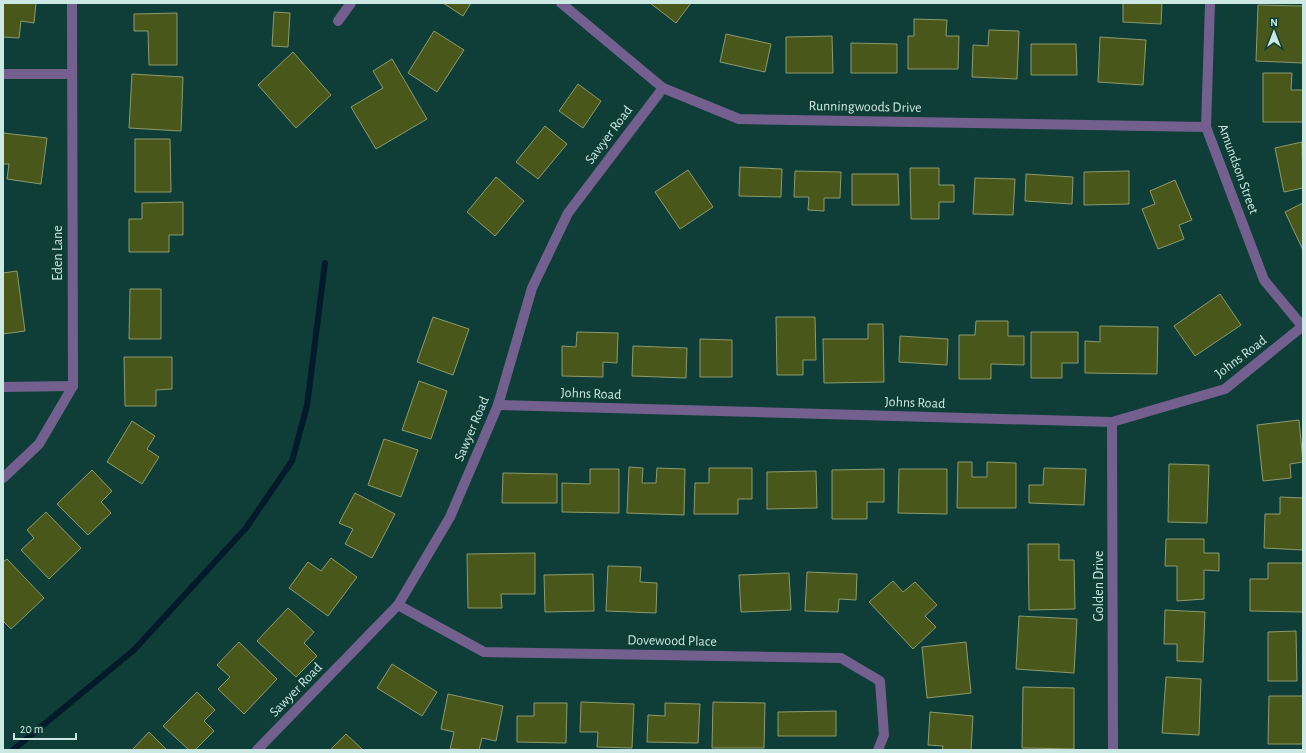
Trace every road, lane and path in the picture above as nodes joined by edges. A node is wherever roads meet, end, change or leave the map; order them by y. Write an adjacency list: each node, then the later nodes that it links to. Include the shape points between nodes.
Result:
1 (72, 3): 7 (street, Eden Lane)
2 (351, 3): 5 (street)
3 (561, 3): 8 (street, Runningwoods Drive)
4 (1210, 3): 9 (street, Amundson Street)
5 (338, 21)
6 (3, 74): 7 (street)
7 (71, 74): 11 (street, Eden Lane)
8 (663, 88): 9 (street, Runningwoods Drive, via 739,119); 13 (street, Sawyer Road, via 568,213 532,288)
9 (1206, 127): 10 (street, Amundson Street, via 1264,280)
10 (1303, 326): 14 (street, Johns Road, via 1225,389)
11 (73, 386): 12 (street); 15 (street, via 39,444)
12 (3, 387)
13 (498, 405): 14 (street, Johns Road); 16 (street, Sawyer Road, via 450,517)
14 (1112, 422): 19 (street, Golden Drive)
15 (3, 478)
16 (398, 606): 17 (street, Sawyer Road); 18 (street, Dovewood Place, via 484,652 842,658 880,681 884,735)
17 (257, 750)
18 (878, 750)
19 (1113, 750)

